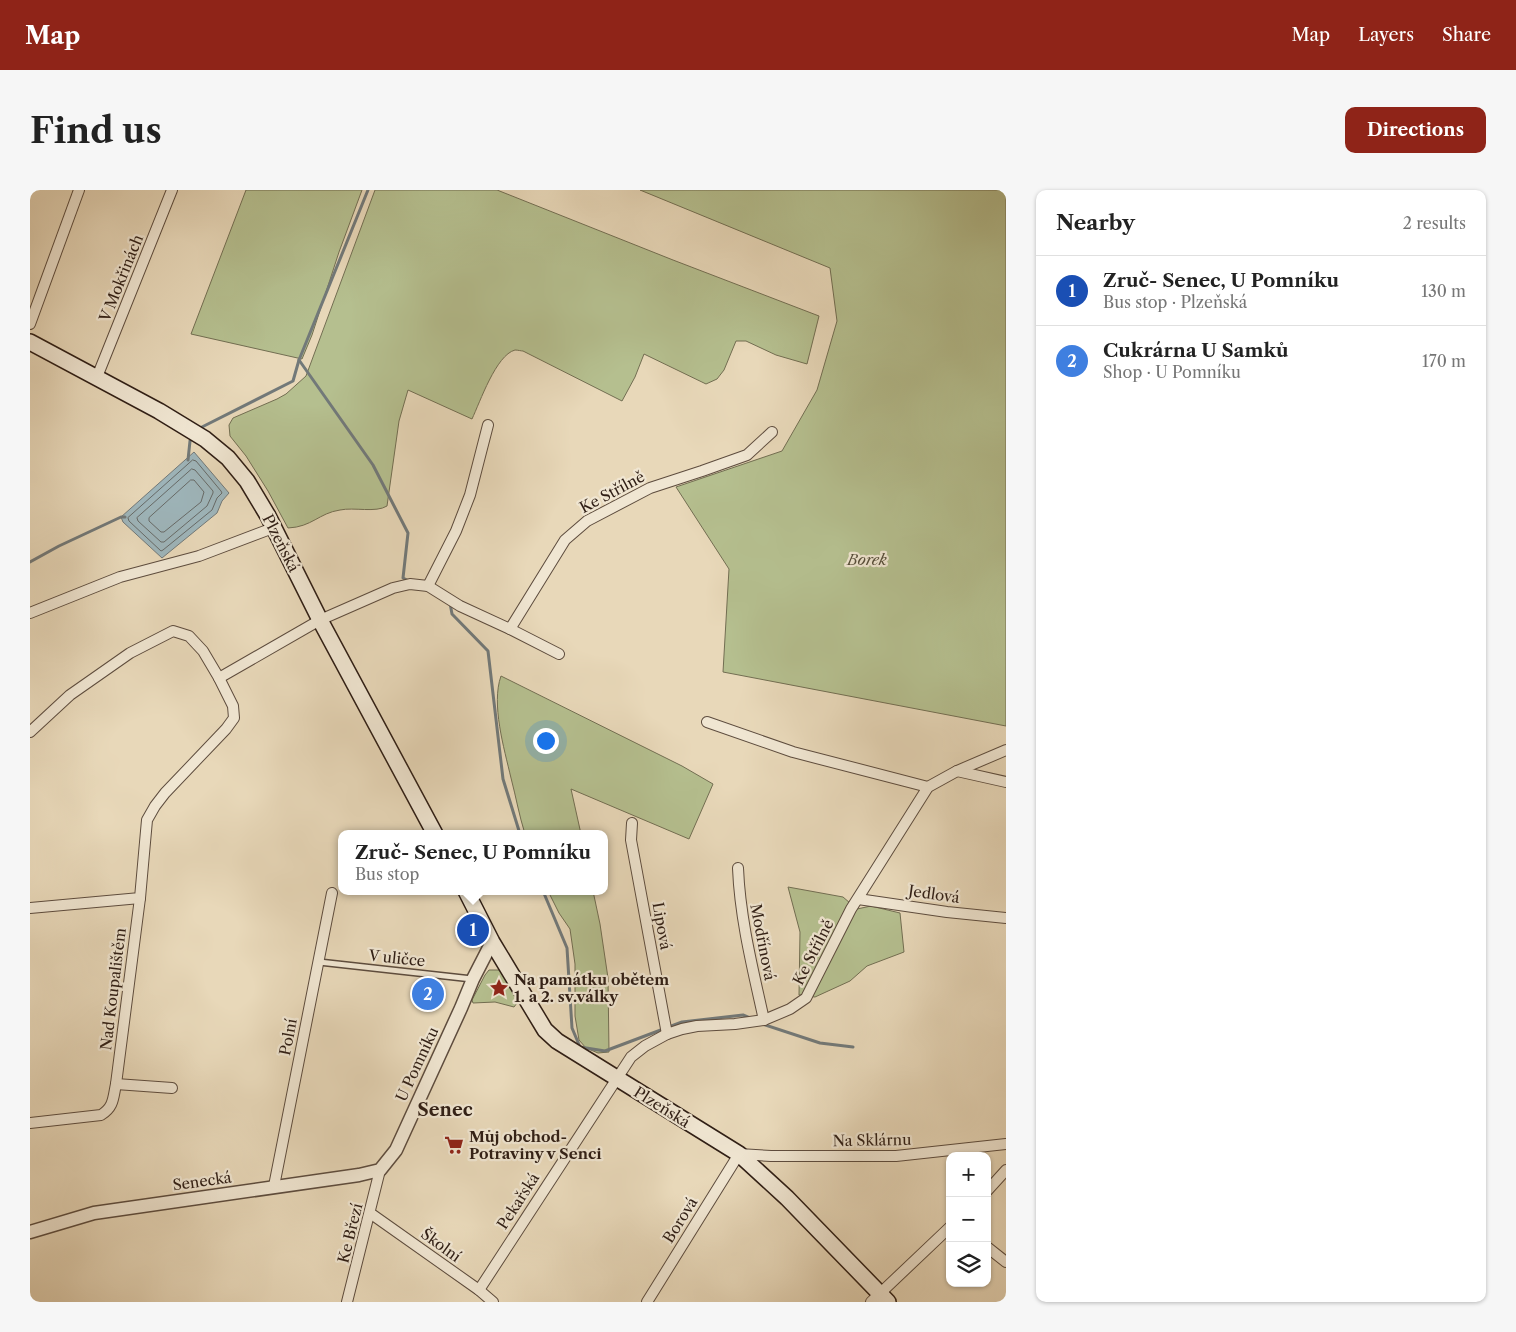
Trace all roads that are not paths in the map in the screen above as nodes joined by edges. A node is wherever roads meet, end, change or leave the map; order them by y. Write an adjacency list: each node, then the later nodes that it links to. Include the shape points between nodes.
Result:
1 (79, 190): 3 (street)
2 (172, 190): 5 (street, V Mokřinách)
3 (30, 324)
4 (30, 342): 5 (main road, Plzeňská)
5 (96, 377): 8 (main road, Plzeňská, via 205,439 228,458 247,481)
6 (488, 426): 9 (street, via 470,495 456,532)
7 (772, 432): 12 (street, Ke Střílně, via 747,455 650,488 587,521 565,540)
8 (273, 528): 10 (street, via 199,556 120,577); 11 (main road, Plzeňská)
9 (428, 586): 11 (street, via 410,584 393,588); 12 (street, via 460,606)
10 (30, 612)
11 (320, 620): 14 (street); 22 (main road, Plzeňská)
12 (510, 629): 13 (street)
13 (560, 654)
14 (219, 678): 16 (street, Nad Koupalištěm, via 203,651 189,636 173,631 130,653 70,695); 26 (street, Nad Koupalištěm, via 233,706 234,718 165,793 147,820)
15 (707, 722): 20 (street, via 793,752)
16 (30, 732)
17 (1006, 750): 18 (street, Ke Střílně)
18 (957, 770): 19 (street); 20 (street, Ke Střílně)
19 (1006, 782)
20 (928, 787): 27 (street, Ke Střílně)
21 (632, 823): 34 (street, Lipová, via 631,840)
22 (433, 830)
23 (738, 868): 33 (street, Modřínová, via 739,892)
24 (332, 893): 31 (street, Polní)
25 (468, 895): 30 (main road, Plzeňská)
26 (140, 898): 28 (street); 36 (street, Nad Koupalištěm)
27 (858, 899): 29 (street, Jedlová); 33 (street, Ke Střílně, via 806,998)
28 (30, 908)
29 (1006, 918)
30 (492, 942): 32 (street, U Pomníku); 35 (main road, Plzeňská, via 545,1030)
31 (319, 962): 32 (lane, V uličce); 43 (street, Polní)
32 (473, 979): 41 (street, U Pomníku, via 396,1150)
33 (764, 1020): 34 (street, Ke Střílně, via 689,1027)
34 (667, 1034): 35 (street, Ke Střílně, via 636,1052)
35 (616, 1078): 40 (main road, Plzeňská); 50 (street, Pekařská)
36 (116, 1084): 37 (street); 38 (street, Nad Koupalištěm, via 112,1104 101,1115)
37 (172, 1088)
38 (30, 1123)
39 (1006, 1144): 40 (street, Na Sklárnu, via 896,1156)
40 (739, 1154): 51 (main road, Plzeňská, via 787,1198); 54 (street, Borová)
41 (380, 1170): 43 (street, Senecká); 45 (street, Ke Březí)
42 (1006, 1170): 44 (street)
43 (274, 1186): 47 (street, Senecká, via 94,1213)
44 (991, 1187)
45 (370, 1213): 50 (street, Školní); 52 (street, Ke Březí)
46 (946, 1231): 51 (street)
47 (30, 1232)
48 (991, 1250): 49 (street)
49 (1006, 1262)
50 (479, 1290): 53 (street, Školní)
51 (880, 1299)
52 (347, 1302)
53 (494, 1302)
54 (647, 1302)

